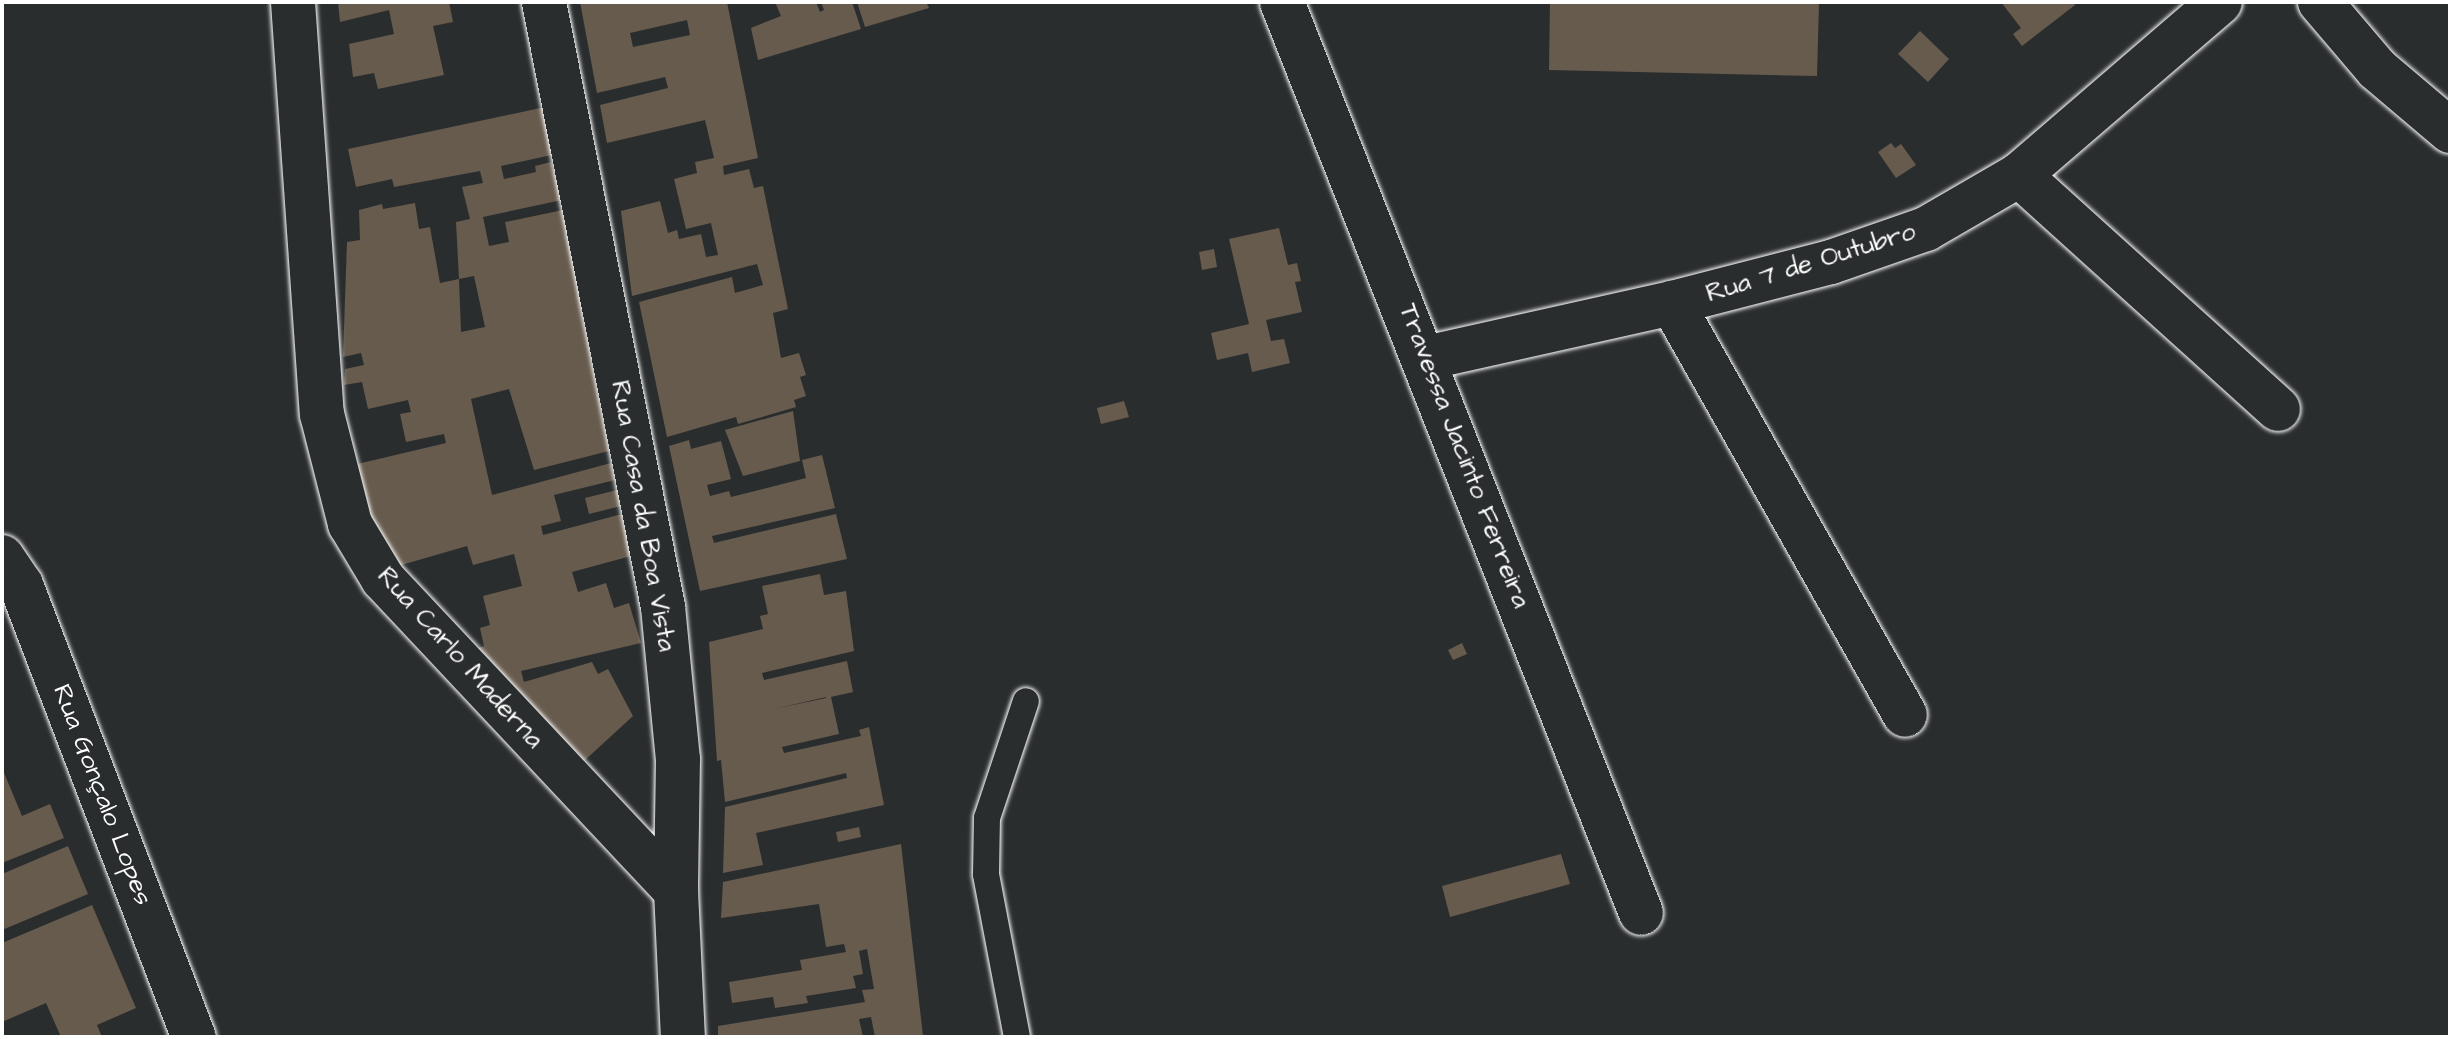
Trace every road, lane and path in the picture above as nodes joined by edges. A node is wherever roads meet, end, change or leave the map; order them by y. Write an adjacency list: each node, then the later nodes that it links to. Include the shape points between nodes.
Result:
1 (293, 2): 14 (street, Rua Carlo Maderna, via 322,414 350,524 383,579)
2 (544, 2): 14 (street, Rua Casa da Boa Vista, via 663,607 678,759)
3 (1282, 2): 9 (street, Travessa Jacinto Ferreira)
4 (2220, 2): 7 (street, Rua 7 de Outubro)
5 (2320, 2): 6 (street, via 2377,69)
6 (2450, 131)
7 (2019, 175): 8 (street, Rua 7 de Outubro, via 1926,229 1831,262); 10 (street)
8 (1672, 303): 9 (street, Rua 7 de Outubro); 13 (street)
9 (1426, 358): 15 (street, Travessa Jacinto Ferreira)
10 (2278, 409)
11 (2, 557): 16 (street, Rua Gonçalo Lopes, via 21,585)
12 (1026, 701): 18 (lane, via 987,818 986,874)
13 (1905, 715)
14 (676, 891): 17 (street, Rua Casa da Boa Vista)
15 (1641, 913)
16 (194, 1037)
17 (683, 1037)
18 (1017, 1037)

